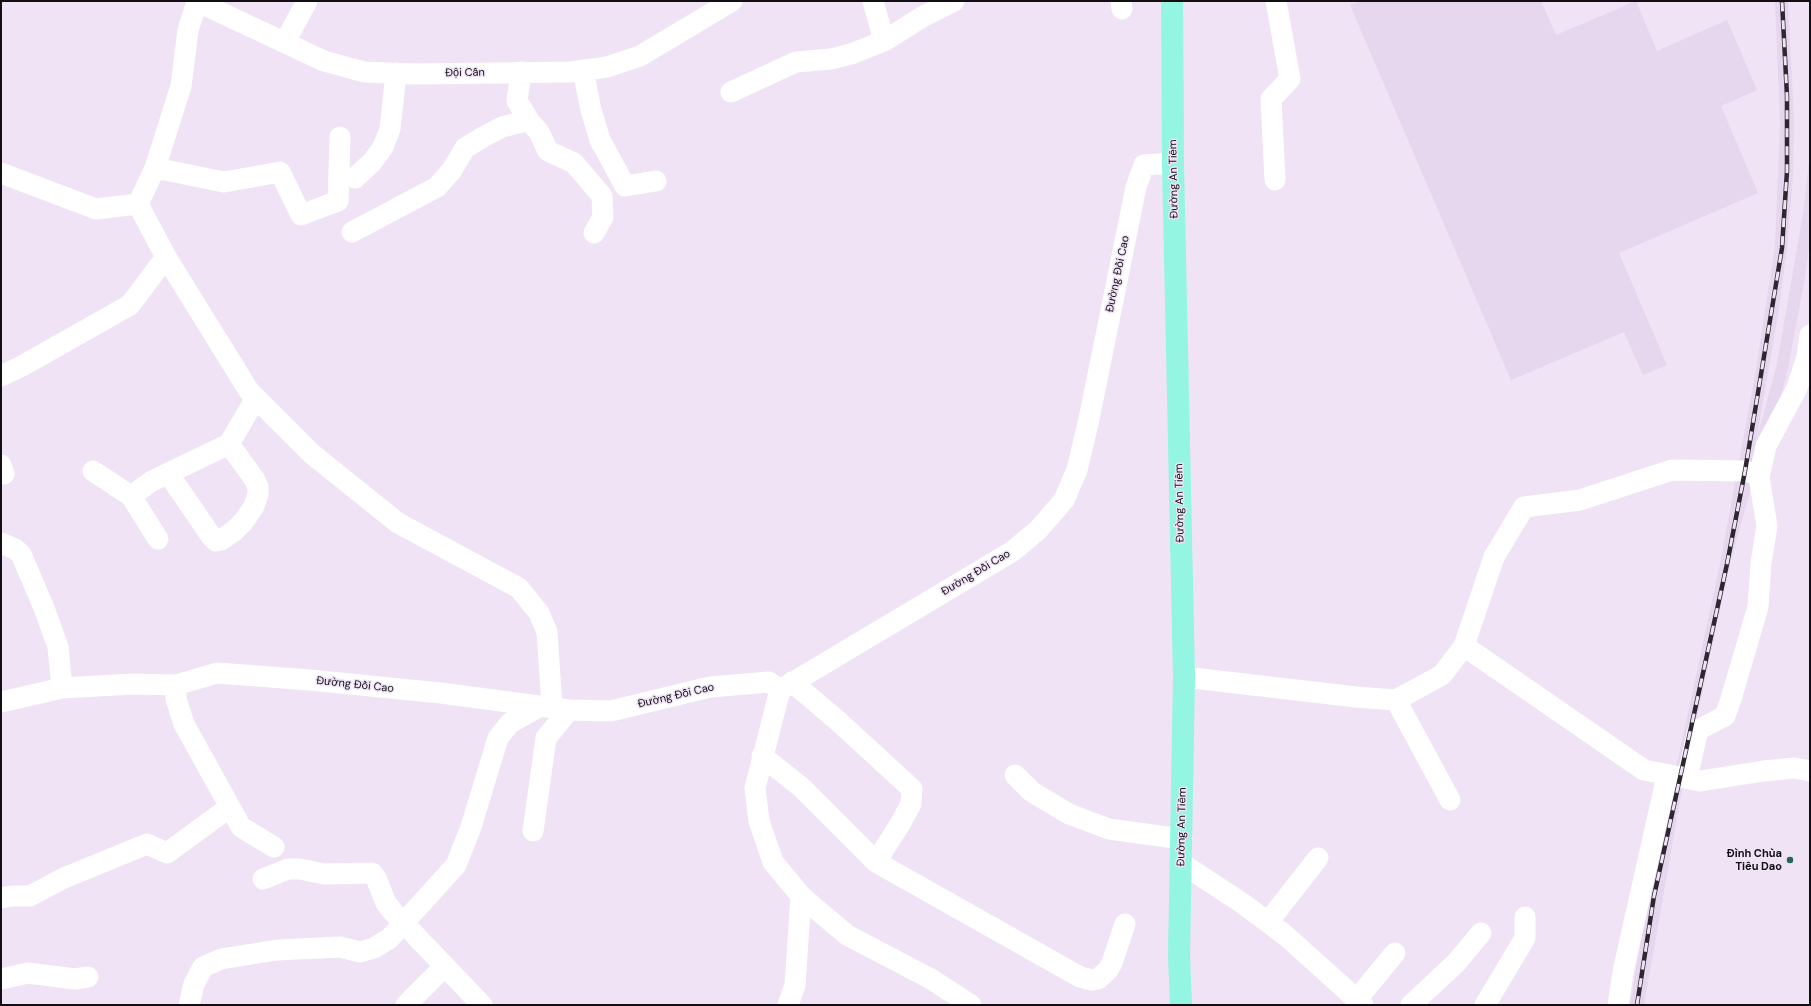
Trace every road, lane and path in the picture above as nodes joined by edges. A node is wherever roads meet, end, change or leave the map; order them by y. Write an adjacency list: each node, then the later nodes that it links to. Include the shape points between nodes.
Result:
1 (197, 1): 9 (street, Đội Cấn); 17 (street, via 188,30 181,86)
2 (307, 1): 9 (street)
3 (732, 1): 10 (street, Đội Cấn, via 640,56 607,67)
4 (954, 1): 8 (street)
5 (1172, 1): 16 (main road, Đường An Tiêm)
6 (1276, 1): 20 (street, via 1290,79 1271,99)
7 (879, 5): 8 (street)
8 (884, 41): 13 (street, via 831,59 796,62)
9 (285, 42): 12 (street, Đội Cấn, via 324,61 364,72)
10 (583, 70): 11 (street, Đội Cấn); 21 (street, via 600,140 624,186)
11 (521, 72): 12 (street, Đội Cấn); 14 (street, via 517,101)
12 (396, 73): 19 (street, via 390,129 383,147)
13 (731, 92)
14 (530, 122): 23 (street, via 502,127 465,148 452,170 437,187); 24 (street, via 539,132 548,151 574,163 602,196 603,217)
15 (340, 137): 17 (street, via 338,201 301,215 280,172 224,182)
16 (1173, 163): 37 (main road, Đường An Tiêm); 39 (street, Đường Đồi Cao, via 1144,165 1136,187 1089,419 1077,470 1064,500 1039,530 1014,551)
17 (155, 168): 22 (street)
18 (1, 173): 22 (street, via 96,209)
19 (355, 178)
20 (1275, 180)
21 (656, 181)
22 (138, 204): 25 (street)
23 (352, 232)
24 (594, 233)
25 (166, 257): 27 (street, via 130,305); 28 (street, via 248,391)
26 (1810, 335): 32 (street, via 1807,357 1797,388 1766,446)
27 (1, 376)
28 (256, 398): 29 (street); 43 (street, via 312,454 398,523 519,588 539,613 546,632)
29 (229, 444): 31 (street); 31 (street, via 255,480 258,494 244,521 221,540 211,536)
30 (93, 470): 33 (street)
31 (168, 473): 33 (street)
32 (1759, 477): 36 (street, via 1745,471 1672,470 1580,500 1524,507 1494,557); 48 (street, via 1767,526 1758,607 1725,716 1698,730)
33 (131, 496): 34 (street)
34 (158, 539)
35 (1, 542): 40 (street, via 21,554 44,608 58,647)
36 (1464, 646): 41 (street, via 1442,675); 47 (street, via 1644,770)
37 (1184, 677): 41 (street, via 1356,698); 52 (main road, Đường An Tiêm)
38 (176, 685): 40 (street, Đường Đồi Cao, via 134,684); 43 (street, Đường Đồi Cao, via 217,673 310,680); 50 (street, via 176,699 184,724)
39 (786, 686): 43 (street, Đường Đồi Cao, via 769,682 710,687 612,711); 44 (street); 55 (street, via 838,721 912,789 911,804)
40 (62, 688): 42 (street, Đường Đồi Cao)
41 (1396, 700): 49 (street)
42 (1, 702)
43 (554, 707): 51 (street, via 546,738); 61 (street, via 510,723 498,738 456,865)
44 (762, 756): 55 (street, via 801,787); 58 (street, via 756,788 760,821 773,862)
45 (1810, 771): 48 (street, via 1794,768 1700,781)
46 (1016, 775): 52 (street, via 1032,792 1069,814 1109,828)
47 (1667, 776): 48 (street); 78 (street, via 1624,967)
48 (1687, 778)
49 (1450, 800)
50 (230, 807): 53 (street, via 241,827); 59 (street, via 167,853 147,844 64,878 30,896)
51 (534, 831)
52 (1182, 839): 56 (main road, Đường An Tiêm)
53 (274, 847)
54 (1318, 858): 62 (street)
55 (876, 862): 63 (street, via 1086,980 1098,979 1108,970)
56 (1181, 863): 62 (street); 75 (main road, Đường An Tiêm)
57 (263, 879): 61 (street, via 288,869 300,868 324,874 372,873 386,903)
58 (801, 896): 73 (street, via 795,985); 74 (street, via 847,934 931,978)
59 (1, 898)
60 (1525, 917): 77 (street, via 1525,938)
61 (404, 922): 66 (street); 70 (street, via 390,938 374,948 360,952 340,947 271,951 221,959 203,967 194,984)
62 (1268, 922): 69 (street)
63 (1125, 924)
64 (1481, 933): 76 (street, via 1456,963)
65 (1395, 953): 69 (street)
66 (446, 966): 71 (street); 72 (street)
67 (88, 977): 68 (street, via 75,979 28,973)
68 (1, 979)
69 (1360, 1002)
70 (189, 1005)
71 (406, 1005)
72 (482, 1005)
73 (788, 1005)
74 (971, 1005)
75 (1181, 1005)
76 (1412, 1005)
77 (1485, 1005)
78 (1618, 1005)

